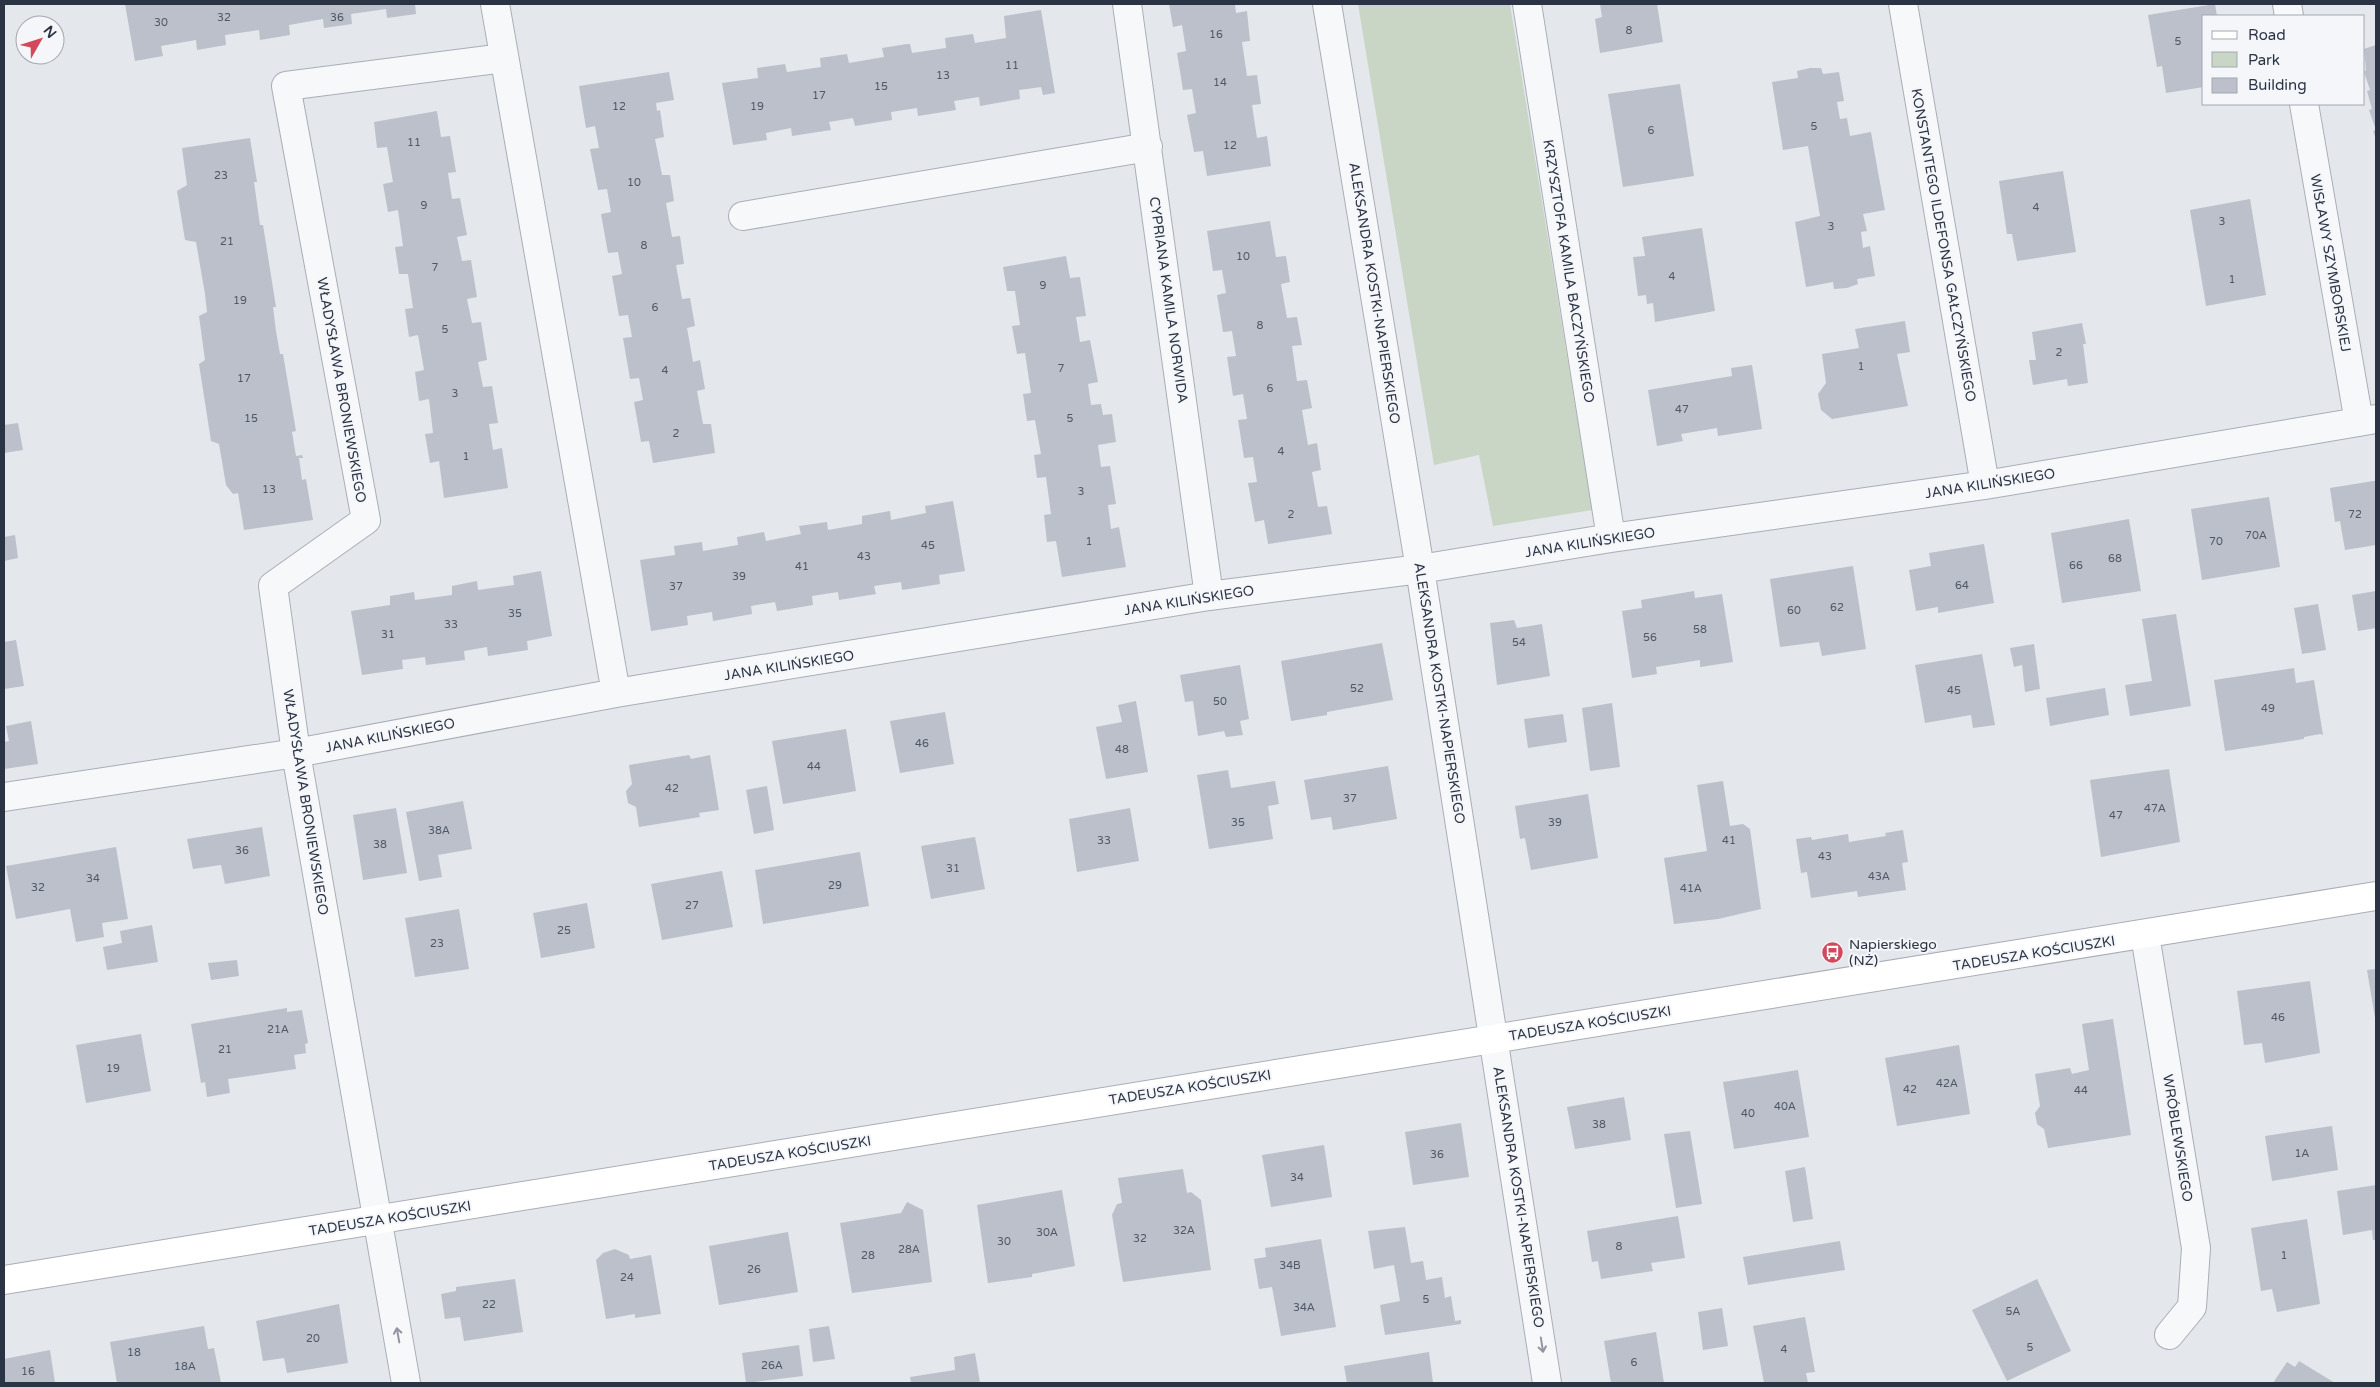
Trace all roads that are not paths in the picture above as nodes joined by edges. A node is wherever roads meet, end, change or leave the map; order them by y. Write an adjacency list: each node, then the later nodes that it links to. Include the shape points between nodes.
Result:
1 (495, 4): 6 (street)
2 (1127, 4): 8 (street, CYPRIANA KAMILA NORWIDA)
3 (1327, 4): 13 (street, ALEKSANDRA KOSTKI-NAPIERSKIEGO)
4 (1527, 4): 12 (street, KRZYSZTOFA KAMILA BACZYŃSKIEGO)
5 (1903, 4): 11 (street, KONSTANTEGO ILDEFONSA GAŁCZYŃSKIEGO)
6 (504, 58): 15 (street); 16 (street, WŁADYSŁAWA BRONIEWSKIEGO, via 286,86 366,520 273,586)
7 (2304, 105): 10 (street, WISŁAWY SZYMBORSKIEJ)
8 (1148, 147): 9 (street); 14 (street, CYPRIANA KAMILA NORWIDA)
9 (743, 216)
10 (2368, 420): 11 (street, JANA KILIŃSKIEGO)
11 (1985, 485): 12 (street, JANA KILIŃSKIEGO)
12 (1611, 538): 13 (street, JANA KILIŃSKIEGO)
13 (1420, 569): 14 (street, JANA KILIŃSKIEGO); 20 (street, ALEKSANDRA KOSTKI-NAPIERSKIEGO)
14 (1209, 596): 15 (street, JANA KILIŃSKIEGO)
15 (616, 693): 16 (street, JANA KILIŃSKIEGO)
16 (296, 752): 17 (street, JANA KILIŃSKIEGO); 21 (street, WŁADYSŁAWA BRONIEWSKIEGO)
17 (4, 797)
18 (2376, 896): 19 (street, TADEUSZA KOŚCIUSZKI)
19 (2145, 935): 20 (street, TADEUSZA KOŚCIUSZKI); 23 (street, WRÓBLEWSKIEGO, via 2196,1248 2192,1306)
20 (1494, 1038): 21 (street, TADEUSZA KOŚCIUSZKI); 25 (street, ALEKSANDRA KOSTKI-NAPIERSKIEGO, one-way to 25)
21 (378, 1220): 22 (street, TADEUSZA KOŚCIUSZKI); 24 (street, WŁADYSŁAWA BRONIEWSKIEGO, one-way to 21)
22 (4, 1280)
23 (2169, 1335)
24 (406, 1383)
25 (1547, 1383)

